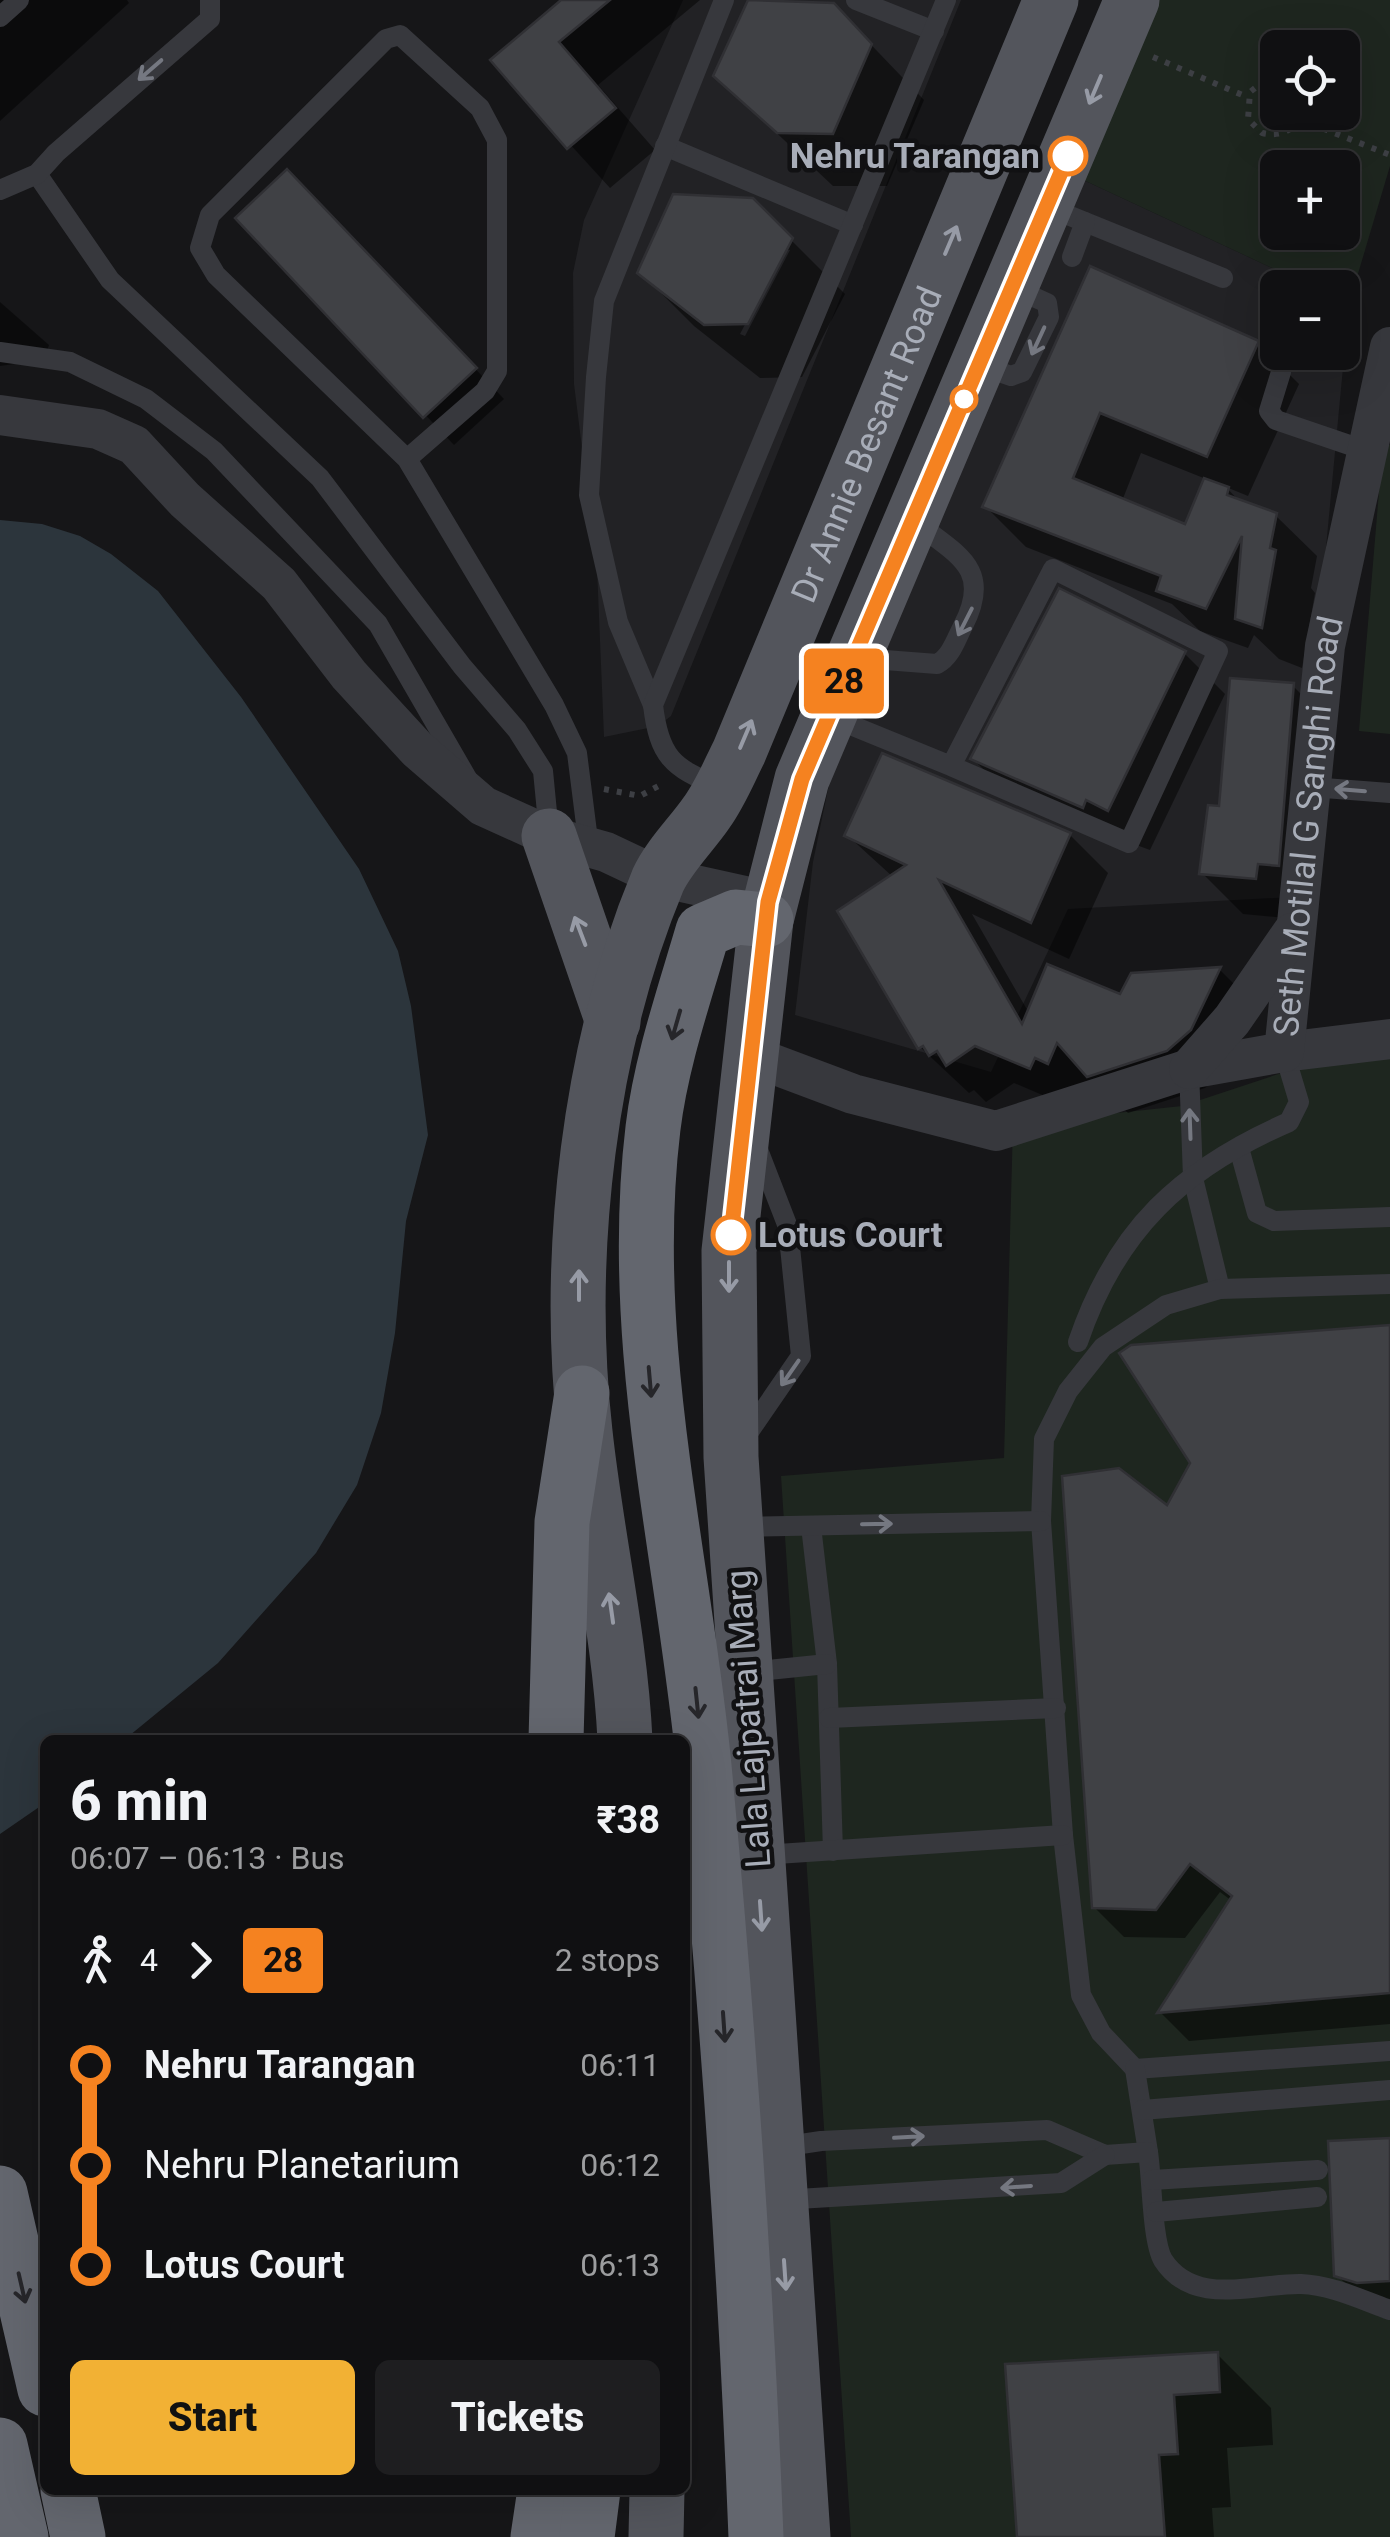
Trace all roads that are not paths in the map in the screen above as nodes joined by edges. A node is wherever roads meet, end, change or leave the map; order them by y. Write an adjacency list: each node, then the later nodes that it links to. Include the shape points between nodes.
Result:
1 (19, 0): 8 (lane)
2 (210, 0): 11 (lane, one-way to 11, via 210,18)
3 (724, 0): 10 (lane)
4 (856, 0): 9 (lane)
5 (946, 0): 9 (lane)
6 (1051, 0): 29 (main road, Dr Annie Besant Road, one-way to 6)
7 (1132, 0): 13 (main road, Dr Annie Besant Road, one-way to 13)
8 (0, 17)
9 (934, 31): 14 (lane)
10 (665, 146): 14 (lane); 26 (lane, via 604,301 589,495 618,622)
11 (37, 174): 12 (lane); 33 (lane, via 110,280 320,478 517,730 543,771)
12 (0, 190)
13 (1065, 215): 15 (lane); 16 (lane); 24 (main road, Dr Annie Besant Road, one-way to 24, via 1012,287)
14 (852, 225): 26 (lane)
15 (1072, 257)
16 (1223, 278)
17 (1390, 347): 20 (street, Seth Motilal G Sanghi Road)
18 (0, 352): 32 (lane, via 70,362 146,399 214,452 378,624)
19 (1282, 372): 22 (lane, via 1269,412 1276,420)
20 (1385, 397): 22 (street, Seth Motilal G Sanghi Road)
21 (0, 416): 32 (street, via 98,429 134,445 279,584 417,750)
22 (1367, 451): 30 (street, Seth Motilal G Sanghi Road, via 1325,646)
23 (407, 458): 23 (lane, via 216,275 200,248 210,215 386,40 400,35 480,108 497,140 497,372 486,390); 33 (lane, via 577,752)
24 (912, 520): 25 (main road, Dr Annie Besant Road); 25 (lane, one-way to 25, via 969,567 977,587 972,608 936,664)
25 (854, 657): 27 (main road, Dr Annie Besant Road)
26 (653, 705): 29 (lane, via 656,735 678,770)
27 (829, 717): 28 (lane); 35 (main road, Dr Annie Besant Road, via 802,779)
28 (951, 766): 28 (lane, via 1053,568 1218,651 1128,843)
29 (721, 787): 34 (main road, Dr Annie Besant Road)
30 (1310, 787): 31 (lane, one-way to 30); 36 (street, Seth Motilal G Sanghi Road)
31 (1390, 793)
32 (483, 806): 33 (street)
33 (569, 842): 34 (street); 37 (main road, one-way to 33)
34 (660, 876): 35 (street); 37 (main road)
35 (767, 911): 40 (main road, Lala Lajpatrai Marg); 85 (highway, one-way to 85, via 702,931 653,1124 645,1325 704,1767)
36 (1297, 924): 39 (street, Seth Motilal G Sanghi Road); 41 (street)
37 (613, 1022): 48 (main road, one-way to 37, via 584,1184)
38 (1390, 1039): 39 (street)
39 (1284, 1052): 41 (street, Seth Motilal G Sanghi Road); 42 (lane, via 1299,1102 1295,1113)
40 (749, 1055): 41 (street, Seth Motilal G Sanghi Road, via 853,1094 996,1131); 50 (main road, Lala Lajpatrai Marg, one-way to 50, via 729,1252 731,1457)
41 (1189, 1070): 43 (lane, one-way to 41)
42 (1240, 1148): 43 (lane); 44 (lane, via 1257,1212 1274,1221)
43 (1194, 1178): 46 (lane); 47 (lane, via 1122,1245 1096,1290)
44 (1390, 1217)
45 (1390, 1284): 46 (lane)
46 (1220, 1288): 49 (lane, via 1166,1305 1130,1326 1068,1391 1044,1439)
47 (1078, 1342)
48 (582, 1392): 56 (highway, via 561,1538); 57 (main road, one-way to 48)
49 (1041, 1521): 51 (lane, one-way to 49); 54 (lane)
50 (763, 1526): 51 (lane); 53 (main road, Lala Lajpatrai Marg)
51 (811, 1526): 52 (lane)
52 (827, 1664): 53 (lane); 55 (lane)
53 (761, 1670): 60 (main road, Lala Lajpatrai Marg)
54 (1056, 1708): 55 (lane); 58 (lane)
55 (829, 1718): 59 (lane)
56 (556, 1735)
57 (624, 1735)
58 (1063, 1835): 59 (lane); 62 (lane, via 1081,1995 1101,2033)
59 (834, 1851): 60 (lane)
60 (775, 1854): 68 (main road, Lala Lajpatrai Marg, one-way to 68)
61 (1390, 2051): 62 (lane)
62 (1135, 2069): 64 (lane)
63 (1390, 2090): 64 (lane)
64 (1142, 2110): 65 (lane)
65 (1148, 2152): 66 (lane); 69 (lane)
66 (1105, 2155): 68 (lane, one-way to 68, via 1061,2184); 68 (lane, one-way to 66, via 821,2141 1047,2130)
67 (1318, 2170): 69 (lane)
68 (778, 2174): 86 (main road, Lala Lajpatrai Marg, one-way to 86)
69 (1152, 2180): 72 (lane)
70 (0, 2193): 74 (highway, one-way to 74)
71 (1318, 2198): 72 (lane)
72 (1156, 2212): 73 (lane, via 1161,2257 1180,2278 1231,2290 1301,2284)
73 (1390, 2310)
74 (40, 2367)
75 (0, 2444): 80 (highway)
76 (69, 2495): 81 (highway)
77 (544, 2495): 82 (highway)
78 (591, 2495): 83 (highway)
79 (657, 2495): 84 (main road)
80 (21, 2537)
81 (78, 2537)
82 (538, 2537)
83 (587, 2537)
84 (656, 2537)
85 (756, 2537)
86 (803, 2537)

